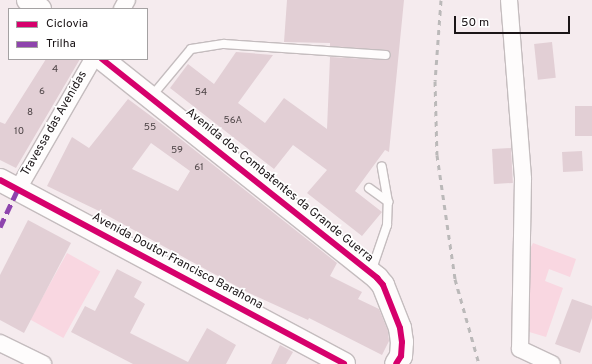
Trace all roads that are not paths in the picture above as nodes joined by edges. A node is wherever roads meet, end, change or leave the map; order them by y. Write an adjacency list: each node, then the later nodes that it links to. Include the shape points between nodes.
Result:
1 (28, 0): 3 (street)
2 (509, 0): 17 (street, via 524,179 520,349)
3 (39, 8)
4 (386, 55): 7 (lane, via 224,44 191,49)
5 (92, 60): 9 (street, Travessa das Avenidas)
6 (103, 60): 7 (street, Avenida dos Combatentes da Grande Guerra)
7 (151, 98): 12 (street, Avenida dos Combatentes da Grande Guerra)
8 (382, 167): 11 (lane)
9 (9, 184): 16 (street, Avenida Doutor Francisco Barahona)
10 (369, 188): 11 (lane)
11 (388, 202): 12 (lane, via 387,225)
12 (370, 273): 14 (street, Avenida dos Combatentes da Grande Guerra, via 383,285 400,328)
13 (0, 343): 15 (street)
14 (402, 361)
15 (43, 364)
16 (344, 364)
17 (552, 364)

